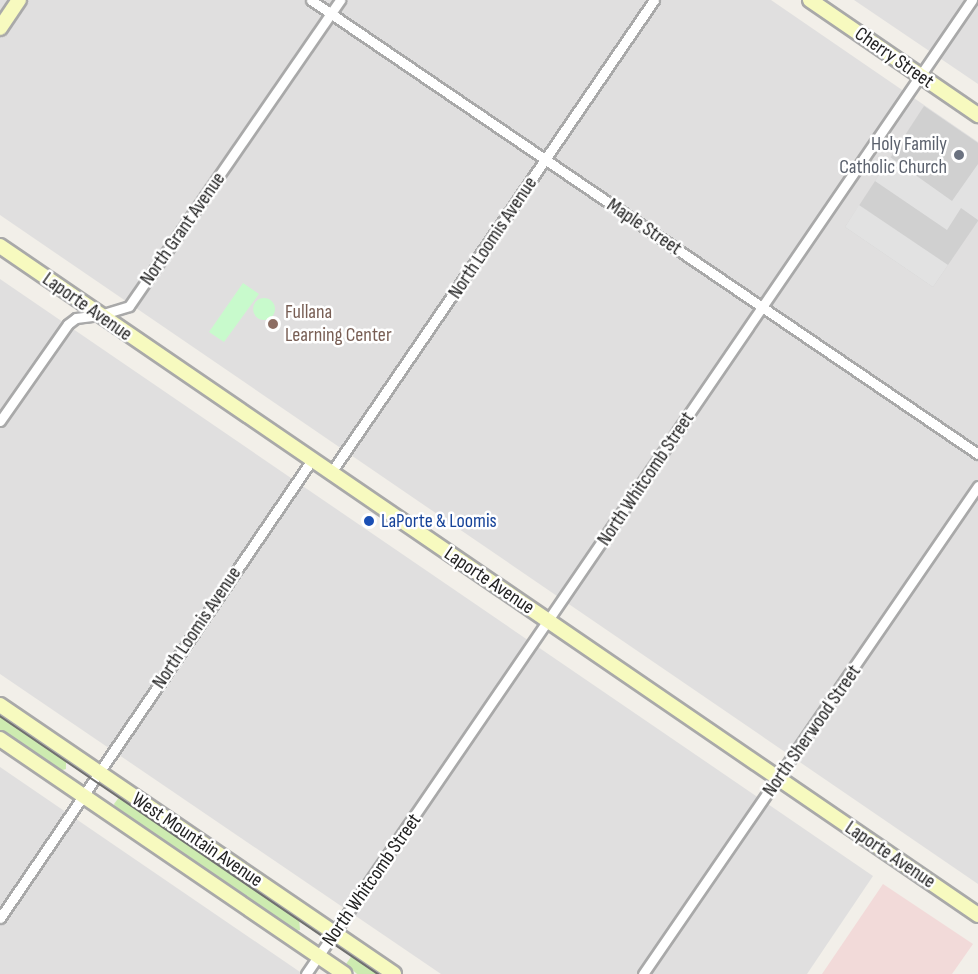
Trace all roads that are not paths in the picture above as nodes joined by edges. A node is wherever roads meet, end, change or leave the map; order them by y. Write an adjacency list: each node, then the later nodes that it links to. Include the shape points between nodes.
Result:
1 (19, 0): 8 (street)
2 (311, 0): 7 (street, Maple Street)
3 (340, 0): 7 (street, North Grant Avenue)
4 (654, 0): 11 (street, North Loomis Avenue)
5 (810, 0): 9 (street, Cherry Street)
6 (972, 0): 9 (street, North Whitcomb Street)
7 (331, 14): 11 (street, Maple Street); 14 (street, North Grant Avenue, via 129,306)
8 (0, 28)
9 (921, 75): 10 (street, Cherry Street); 13 (street, North Whitcomb Street)
10 (978, 115)
11 (546, 161): 13 (street, Maple Street); 18 (street, North Loomis Avenue)
12 (0, 246): 14 (street, Laporte Avenue)
13 (763, 309): 16 (street, Maple Street); 20 (street, North Whitcomb Street)
14 (100, 315): 15 (street, North Grant Avenue, via 76,318 68,324); 17 (street, Laporte Avenue)
15 (0, 421)
16 (978, 454)
17 (311, 461): 18 (street, Laporte Avenue); 23 (street, North Loomis Avenue)
18 (330, 474): 20 (street, Laporte Avenue)
19 (978, 486): 24 (street, North Sherwood Street)
20 (548, 621): 24 (street, Laporte Avenue); 28 (street, North Whitcomb Street)
21 (0, 705): 23 (street, West Mountain Avenue)
22 (0, 739): 25 (street, West Mountain Avenue)
23 (99, 774): 25 (street, North Loomis Avenue); 28 (street, West Mountain Avenue)
24 (778, 779): 26 (street, Laporte Avenue); 33 (street, North Sherwood Street)
25 (84, 795): 27 (street, North Loomis Avenue); 29 (street, West Mountain Avenue)
26 (978, 915)
27 (0, 918)
28 (334, 933): 29 (street, North Whitcomb Street); 32 (street, West Mountain Avenue)
29 (319, 956): 30 (street, North Whitcomb Street); 31 (street, West Mountain Avenue)
30 (306, 974)
31 (345, 974)
32 (394, 974)
33 (643, 974)

